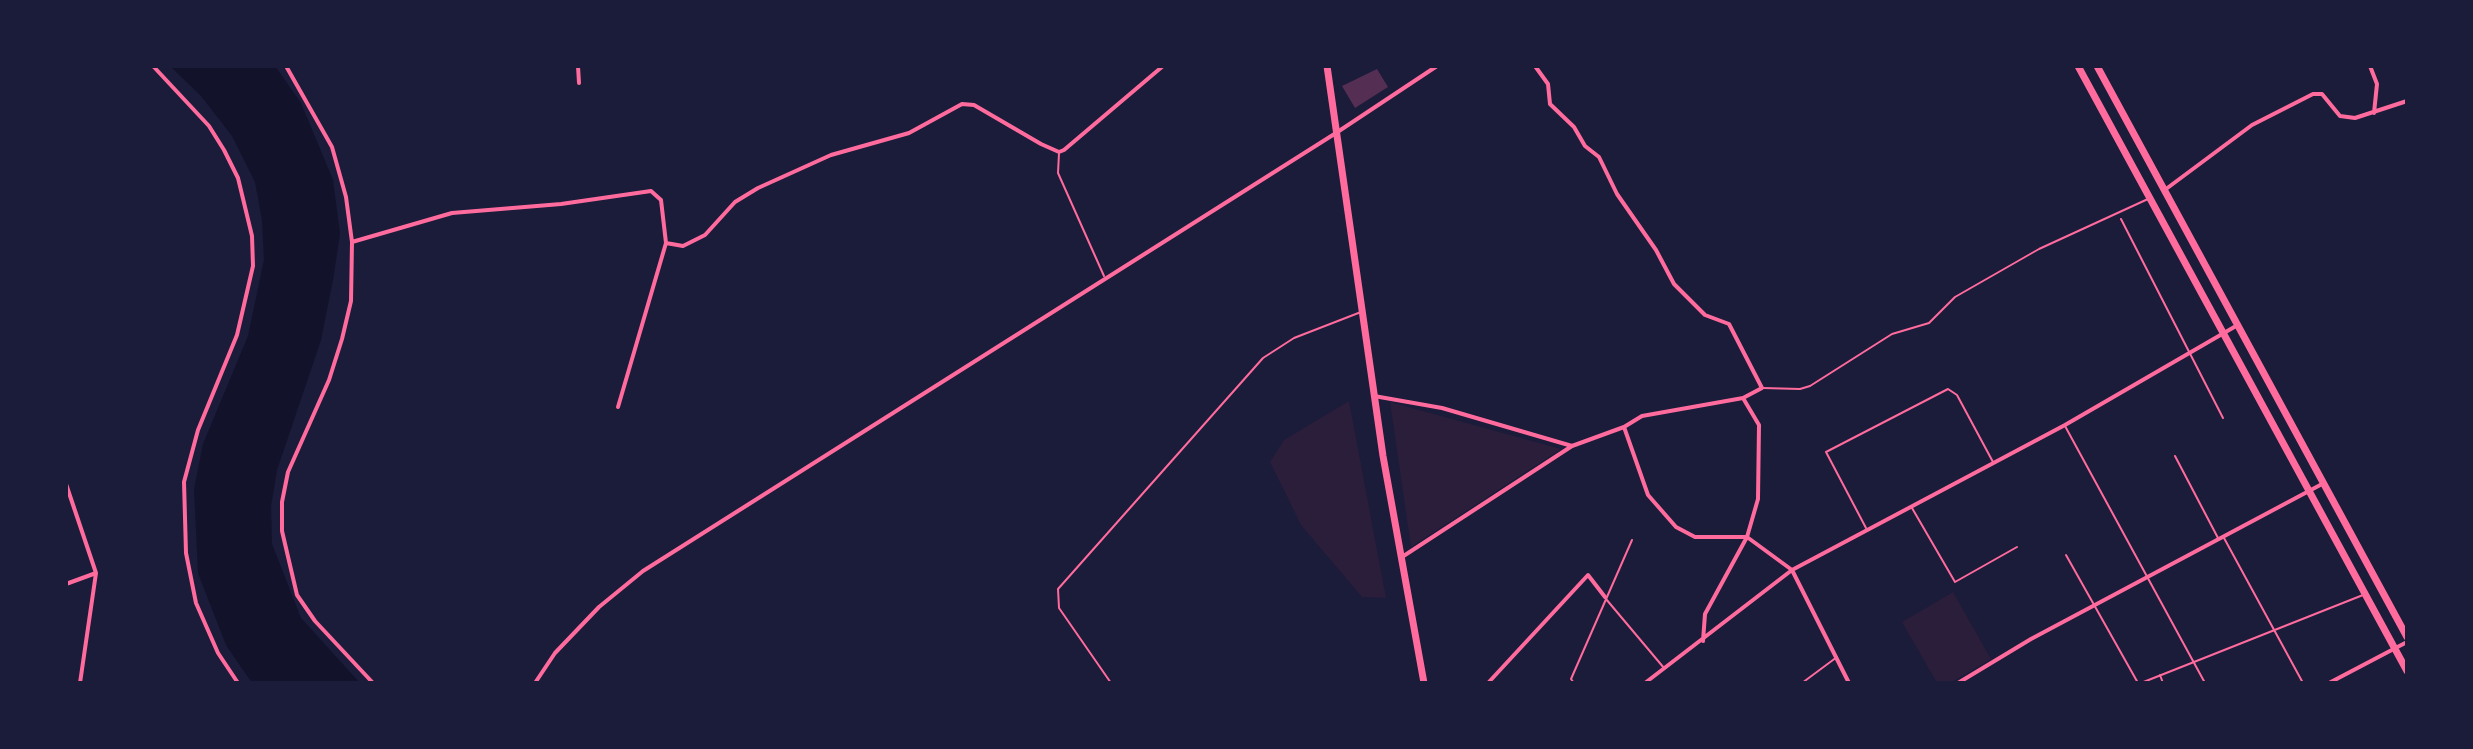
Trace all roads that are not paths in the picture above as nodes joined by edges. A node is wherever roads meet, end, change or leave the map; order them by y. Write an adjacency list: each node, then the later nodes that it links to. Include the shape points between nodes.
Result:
1 (153, 66): 64 (street, via 209,126 224,150 238,178 252,236 253,266 237,335 198,430 184,482 186,553 196,603)
2 (286, 66): 19 (street, via 332,147)
3 (578, 66): 11 (street)
4 (1163, 66): 15 (street)
5 (1327, 66): 14 (main road)
6 (1437, 66): 14 (street)
7 (1535, 66): 26 (street, via 1548,84 1550,104 1599,157 1674,284 1705,315 1729,324)
8 (2078, 66): 17 (main road)
9 (2097, 66): 16 (main road)
10 (2370, 66): 13 (street, via 2377,84)
11 (579, 83)
12 (2407, 101): 13 (street)
13 (2374, 113): 16 (street, via 2340,116 2322,94 2313,94 2252,125)
14 (1336, 133): 21 (street); 22 (main road)
15 (1059, 152): 20 (street, via 974,105 962,104 909,133 831,155 758,188 735,202 694,243); 21 (lane, via 1058,173)
16 (2164, 190): 23 (main road)
17 (2149, 198): 24 (main road); 26 (lane, via 2039,249 1955,297 1929,323 1892,334 1810,386)
18 (2121, 219): 25 (lane)
19 (352, 242): 20 (street, via 452,213 651,191 661,200); 65 (street, via 351,301 342,339 288,472 282,531 297,595)
20 (666, 243): 29 (street)
21 (1106, 279): 66 (street, via 643,571 599,607 555,653)
22 (1362, 312): 27 (main road); 67 (lane, via 1294,338 1263,358 1058,589 1059,608)
23 (2238, 325): 24 (street); 36 (main road)
24 (2222, 335): 25 (street); 38 (main road)
25 (2190, 353): 30 (lane); 31 (street)
26 (1762, 388): 28 (street)
27 (1374, 396): 33 (street, via 1442,408); 46 (main road)
28 (1743, 398): 32 (street, via 1679,412 1659,411); 41 (street, via 1759,425 1758,499)
29 (618, 407)
30 (2223, 418)
31 (2065, 425): 35 (street); 49 (lane)
32 (1624, 427): 33 (street); 41 (street, via 1648,495 1669,521 1695,537)
33 (1572, 446): 46 (street)
34 (2175, 456): 42 (lane)
35 (1994, 463): 39 (street); 40 (lane, via 1950,390 1826,452)
36 (2324, 483): 38 (street); 55 (main road)
37 (66, 484): 48 (street)
38 (2310, 490): 42 (street); 51 (main road)
39 (1911, 507): 40 (street); 44 (lane, via 1955,582)
40 (1867, 530): 47 (street)
41 (1747, 537): 47 (street); 56 (street, via 1705,614)
42 (2221, 538): 49 (street); 54 (lane)
43 (1632, 540): 52 (lane)
44 (2017, 547)
45 (2066, 555): 53 (lane)
46 (1400, 559): 68 (main road)
47 (1792, 570): 56 (street); 58 (street)
48 (96, 573): 50 (street); 63 (street)
49 (2148, 577): 53 (street); 59 (lane)
50 (66, 584)
51 (2365, 594): 54 (lane); 57 (main road)
52 (1605, 597): 60 (lane); 69 (street, via 1588,575); 70 (lane, via 1571,679)
53 (2094, 606): 74 (street); 75 (lane)
54 (2274, 629): 59 (lane); 78 (lane)
55 (2407, 640): 57 (street)
56 (1703, 641): 60 (street)
57 (2395, 649): 61 (main road); 79 (street)
58 (1838, 656): 72 (lane); 73 (street)
59 (2193, 660): 62 (lane); 77 (lane)
60 (1664, 669): 71 (street)
61 (2407, 671)
62 (2159, 674): 75 (lane); 76 (lane)
63 (80, 683)
64 (238, 683)
65 (373, 683)
66 (535, 683)
67 (1111, 683)
68 (1424, 683)
69 (1488, 683)
70 (1574, 683)
71 (1646, 683)
72 (1802, 683)
73 (1849, 683)
74 (1958, 683)
75 (2140, 683)
76 (2163, 683)
77 (2205, 683)
78 (2303, 683)
79 (2329, 683)

